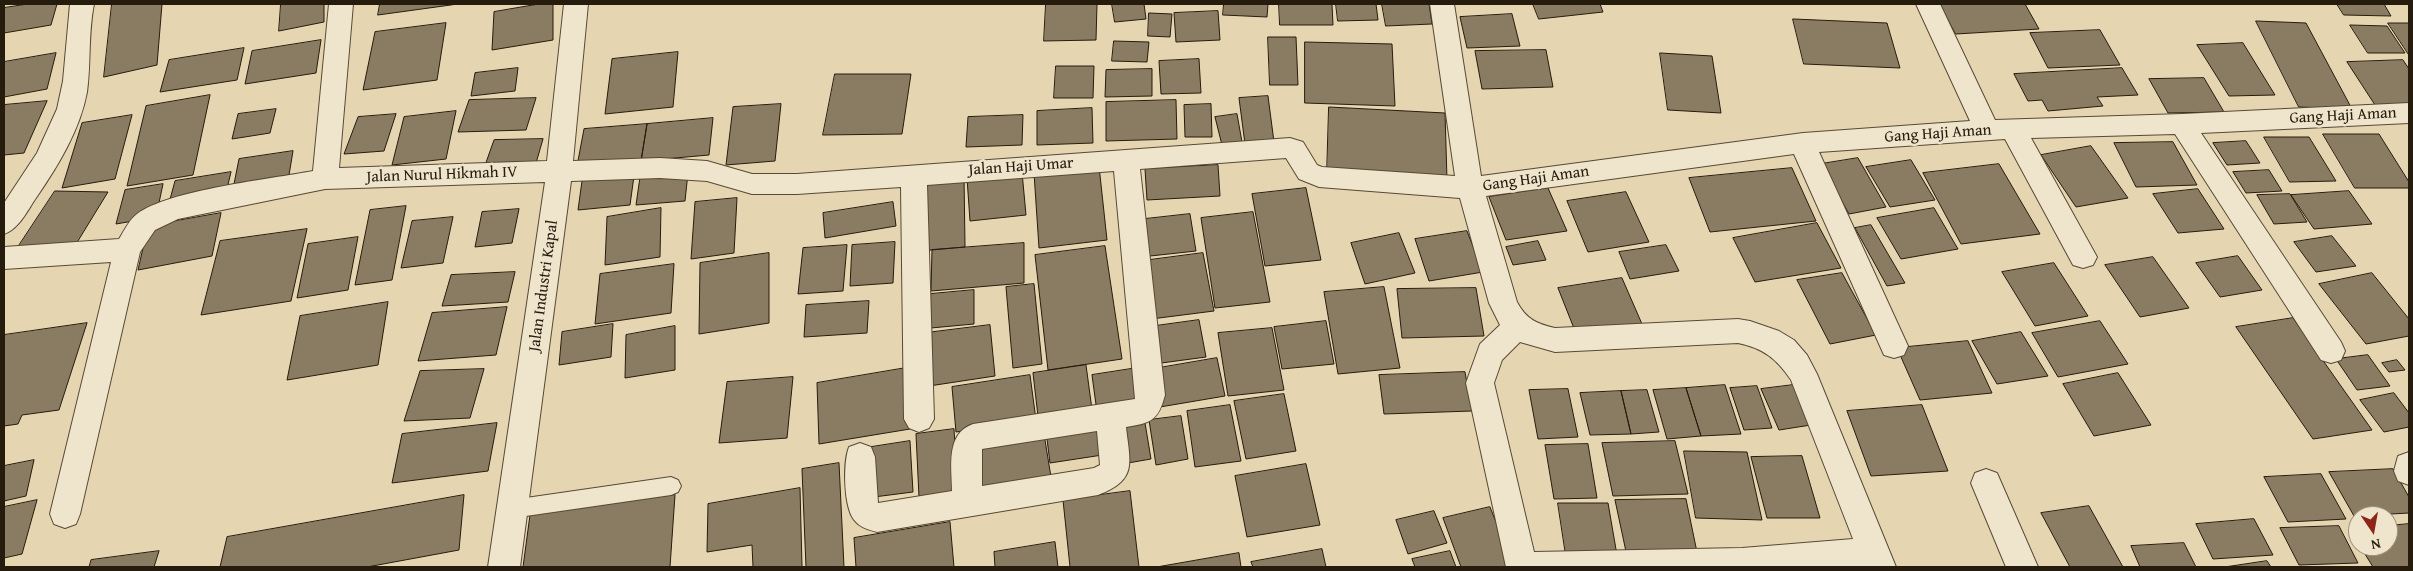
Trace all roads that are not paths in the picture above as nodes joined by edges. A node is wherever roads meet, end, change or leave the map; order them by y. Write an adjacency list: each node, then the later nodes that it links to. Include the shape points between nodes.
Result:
1 (82, 4): 16 (street, via 74,92 68,114 25,194)
2 (341, 4): 14 (street)
3 (576, 4): 12 (street, Jalan Industri Kapal)
4 (1442, 4): 15 (street)
5 (1928, 4): 8 (street)
6 (2409, 113): 7 (street, Gang Haji Aman)
7 (2182, 124): 9 (street, Gang Haji Aman); 22 (street)
8 (1986, 130): 9 (street, Gang Haji Aman); 10 (street, Gang Haji Aman)
9 (2013, 130): 18 (street)
10 (1803, 142): 15 (street, Gang Haji Aman); 21 (street)
11 (1126, 160): 13 (street, Jalan Haji Umar); 15 (street, Jalan Haji Umar, via 1290,148 1294,149 1308,172 1320,177); 23 (street, via 1151,395 1143,411)
12 (559, 172): 13 (street, Jalan Haji Umar, via 685,168 752,184 798,184); 14 (street, Jalan Nurul Hikmah IV); 31 (street, Jalan Industri Kapal)
13 (914, 175): 24 (street)
14 (326, 179): 17 (street, Jalan Nurul Hikmah IV, via 172,210 146,222)
15 (1470, 188): 20 (street, via 1503,303)
16 (4, 223)
17 (127, 250): 19 (street); 32 (street, Jalan Nurul Hikmah IV)
18 (2083, 257)
19 (4, 258)
20 (1517, 327): 33 (street, via 1532,336 1555,340 1738,331 1759,334 1774,341 1791,355 1803,374); 35 (street, via 1490,352 1480,383)
21 (1894, 346)
22 (2331, 351)
23 (1110, 416): 30 (street, via 1115,466 1111,474 1098,481); 30 (street, via 973,437 966,445)
24 (919, 419)
25 (860, 458): 30 (street, via 863,508 877,518)
26 (2409, 466): 27 (street)
27 (2409, 471)
28 (1986, 483): 36 (street)
29 (671, 486): 31 (lane)
30 (967, 504)
31 (512, 509): 34 (street, Jalan Industri Kapal)
32 (65, 514)
33 (1877, 560): 35 (street)
34 (504, 567)
35 (1522, 567)
36 (2022, 567)

